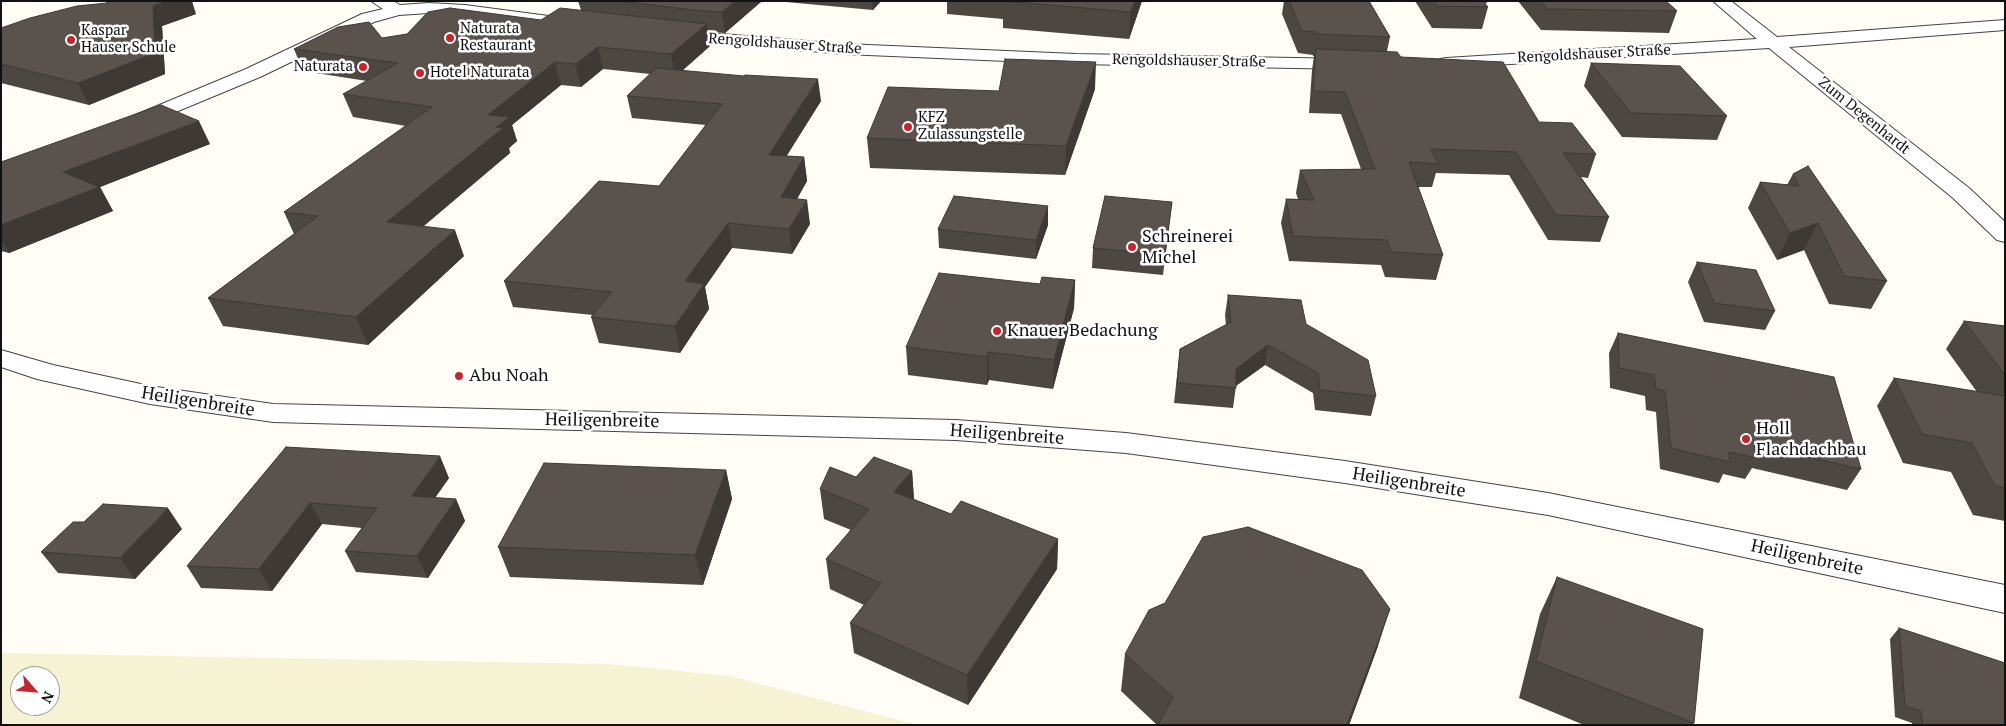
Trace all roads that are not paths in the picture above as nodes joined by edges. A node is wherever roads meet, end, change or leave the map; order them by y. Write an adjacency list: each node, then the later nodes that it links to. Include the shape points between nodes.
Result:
1 (379, 1): 3 (street)
2 (1721, 1): 7 (street, Zum Degenhardt)
3 (398, 10): 5 (street, via 465,10); 10 (street, via 368,18 253,73)
4 (2004, 24): 7 (street, Rengoldshauser Straße)
5 (596, 27)
6 (652, 33): 9 (street, Rengoldshauser Straße, via 954,54)
7 (1773, 43): 8 (street, Rengoldshauser Straße); 11 (street, Zum Degenhardt, via 1961,193)
8 (1426, 64)
9 (1371, 65)
10 (116, 130)
11 (2005, 235)
12 (1, 358): 13 (street, Heiligenbreite, via 47,373 150,396 273,413 956,430 1126,443 1345,472 1548,504)
13 (2005, 600)

